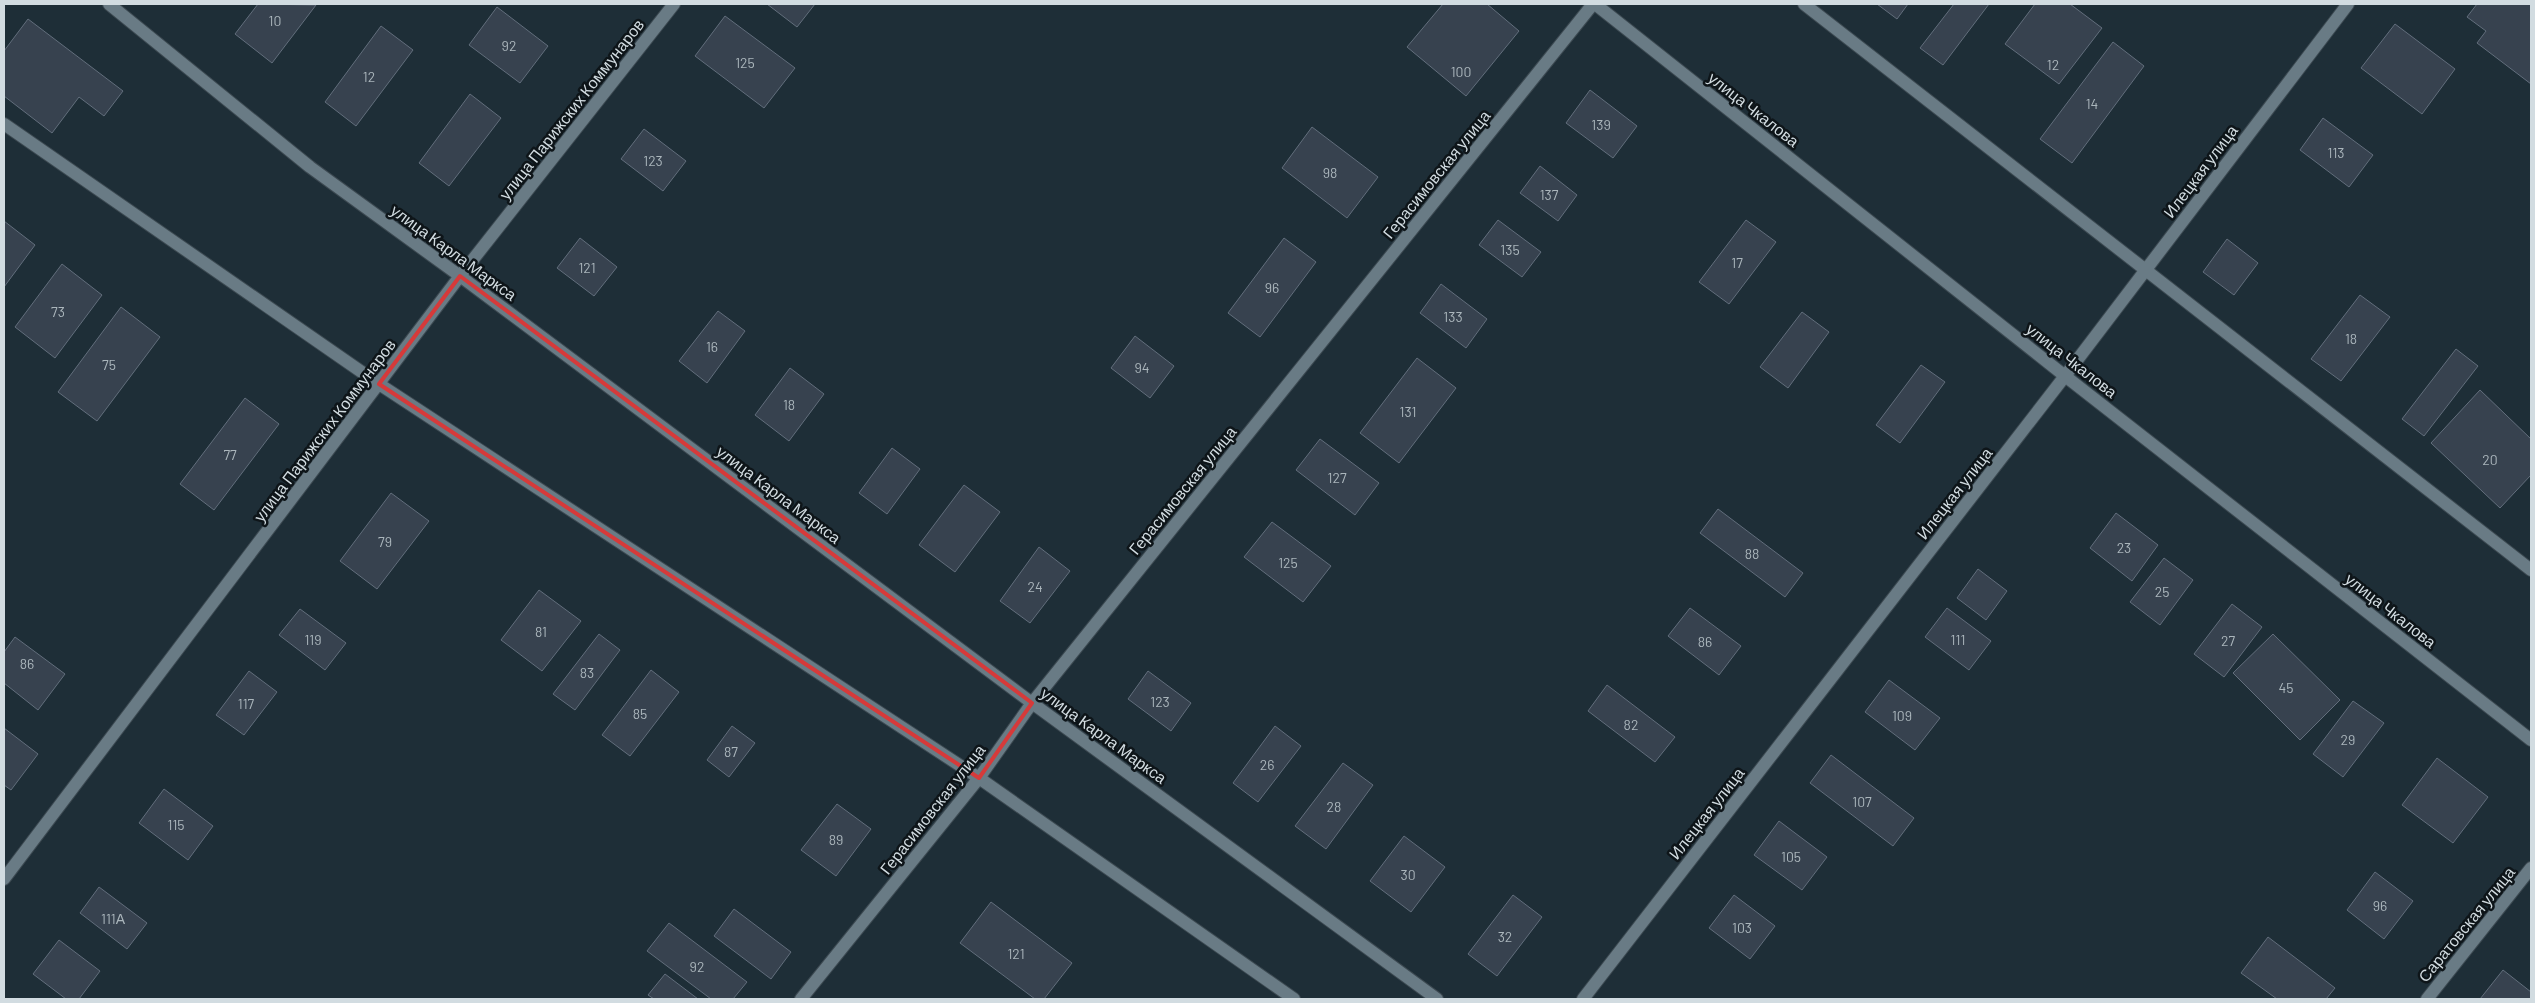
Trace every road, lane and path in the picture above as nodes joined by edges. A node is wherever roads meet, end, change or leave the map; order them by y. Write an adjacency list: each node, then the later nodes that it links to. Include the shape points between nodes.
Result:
1 (109, 4): 8 (street, улица Карла Маркса, via 310,167)
2 (674, 4): 8 (street, улица Парижских Коммунаров)
3 (1594, 4): 9 (street, улица Чкалова); 12 (street, Герасимовская улица)
4 (1804, 4): 7 (street)
5 (2348, 4): 7 (street, Илецкая улица)
6 (4, 124): 10 (street)
7 (2145, 270): 9 (street, Илецкая улица); 11 (street)
8 (460, 276): 10 (street, улица Парижских Коммунаров); 12 (street, улица Карла Маркса)
9 (2065, 376): 13 (street, улица Чкалова); 20 (street, Илецкая улица)
10 (379, 384): 14 (street); 16 (street, улица Парижских Коммунаров)
11 (2531, 570)
12 (1032, 703): 14 (street, Герасимовская улица); 19 (street, улица Карла Маркса)
13 (2531, 740)
14 (979, 778): 17 (street, Герасимовская улица); 18 (street)
15 (2531, 868): 21 (street, Саратовская улица)
16 (4, 879)
17 (801, 999)
18 (1294, 999)
19 (1437, 999)
20 (1583, 999)
21 (2427, 999)

